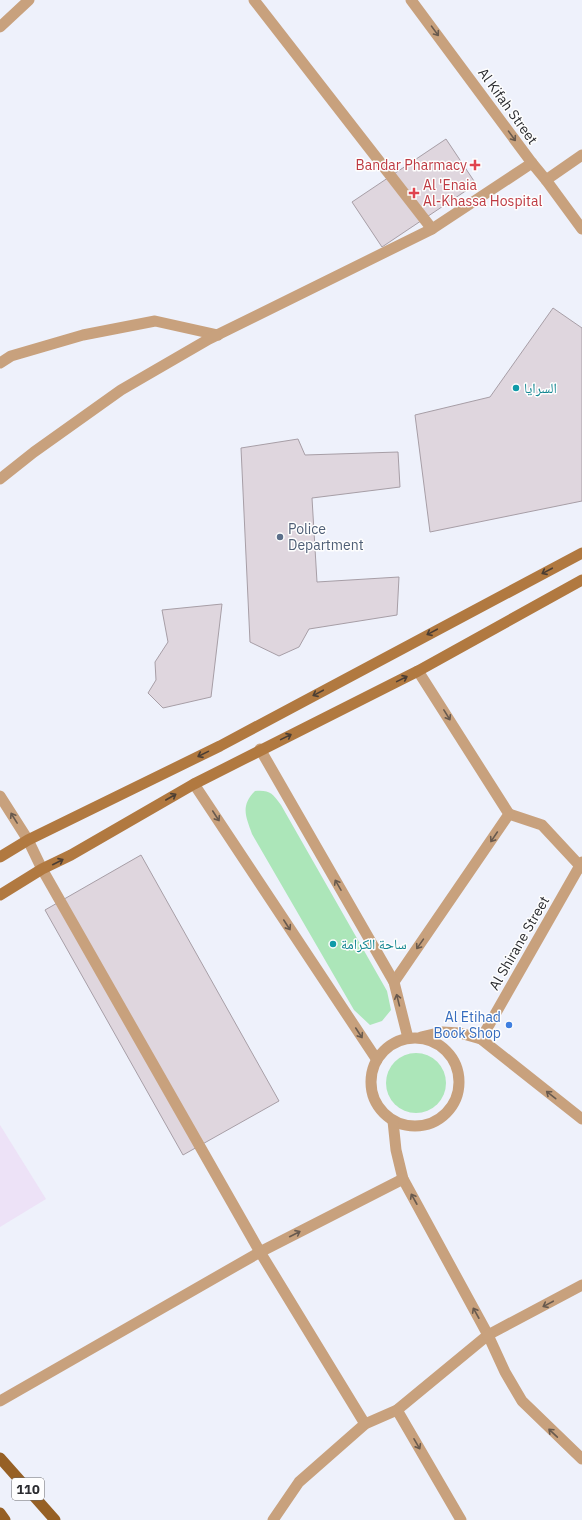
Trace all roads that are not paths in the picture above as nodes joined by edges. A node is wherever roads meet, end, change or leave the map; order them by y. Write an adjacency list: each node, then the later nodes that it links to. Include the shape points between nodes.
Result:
1 (30, 0): 4 (street)
2 (254, 0): 8 (street)
3 (412, 0): 6 (street, Al Kifah Street, one-way to 6)
4 (0, 27)
5 (582, 155): 7 (street)
6 (532, 163): 7 (street, Al Kifah Street); 8 (street)
7 (546, 180): 9 (street, Al Kifah Street)
8 (432, 229): 10 (street)
9 (582, 229)
10 (218, 334): 11 (street, via 155,321 83,335 10,356); 12 (street, via 121,390)
11 (0, 363)
12 (0, 479)
13 (582, 553): 20 (main road, one-way to 20, via 220,746)
14 (582, 580): 15 (main road)
15 (418, 671): 16 (main road, one-way to 15); 19 (street, one-way to 19)
16 (260, 749): 17 (main road); 25 (street, one-way to 16)
17 (194, 784): 23 (main road, one-way to 17); 29 (street, one-way to 29)
18 (0, 796): 20 (street, one-way to 18)
19 (509, 814): 22 (street, via 542,825); 25 (street, one-way to 25)
20 (28, 840): 21 (main road); 23 (street)
21 (0, 857)
22 (581, 865): 28 (street, Al Shirane Street)
23 (42, 869): 24 (main road); 33 (street)
24 (0, 895)
25 (394, 982): 27 (street, one-way to 25)
26 (421, 1037): 27 (street); 28 (street, via 442,1032 460,1033); 31 (street, via 444,1048 453,1058 458,1071 459,1085 456,1100 442,1117 422,1126 407,1126)
27 (408, 1038): 29 (street, via 395,1042 385,1049)
28 (481, 1039): 30 (street, one-way to 28)
29 (377, 1060): 31 (street, via 371,1084 374,1099)
30 (582, 1119)
31 (393, 1121): 32 (street)
32 (403, 1179): 33 (street, one-way to 32); 35 (street, one-way to 32)
33 (260, 1252): 36 (street); 38 (street)
34 (582, 1285): 35 (street, one-way to 35)
35 (488, 1335): 37 (street); 40 (street, one-way to 35, via 522,1402)
36 (0, 1401)
37 (397, 1410): 38 (street); 45 (street, one-way to 45)
38 (365, 1424): 44 (street, via 299,1482)
39 (0, 1458): 43 (main road, 110)
40 (582, 1459)
41 (0, 1513): 42 (main road, 110)
42 (5, 1520)
43 (55, 1520)
44 (273, 1520)
45 (461, 1520)

